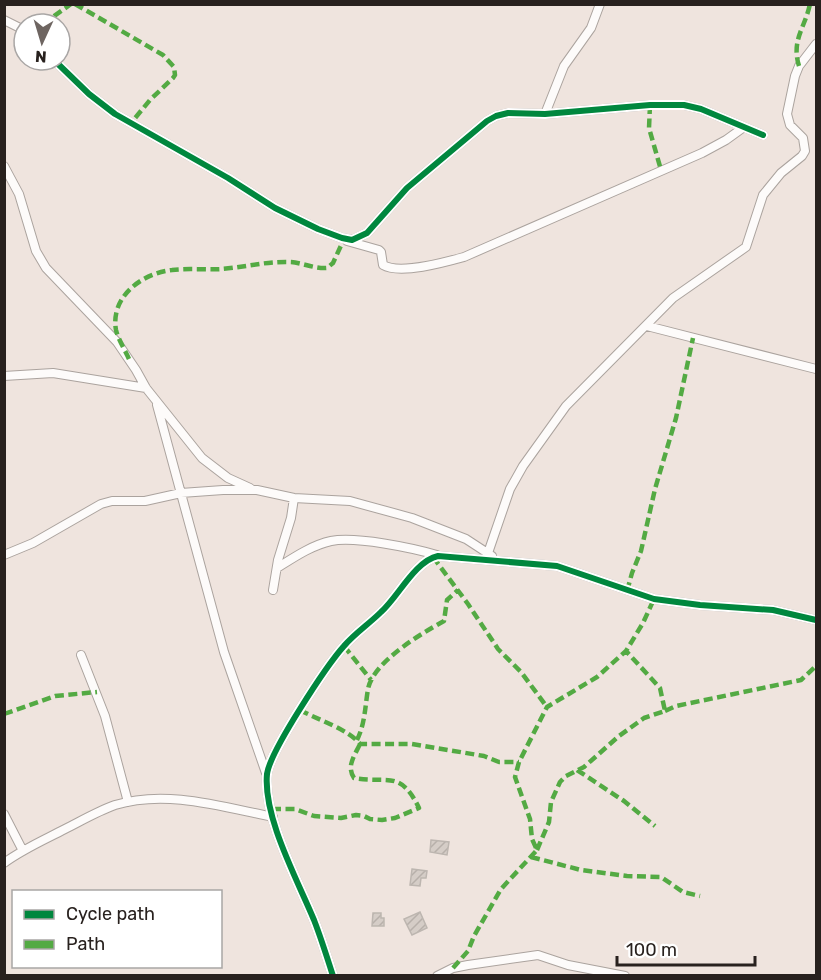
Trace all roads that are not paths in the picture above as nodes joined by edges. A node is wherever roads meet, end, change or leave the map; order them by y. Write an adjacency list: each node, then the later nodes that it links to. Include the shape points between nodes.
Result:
1 (600, 4): 4 (street, via 591,28 564,66)
2 (816, 44): 9 (street, via 799,66 787,114 790,125 804,141 805,151 763,195 746,247 673,298)
3 (66, 72): 8 (street, via 115,114 275,208)
4 (545, 114): 5 (street, via 684,105); 8 (street, via 508,113 487,121 407,188 367,233 352,240)
5 (744, 127): 6 (street); 8 (street, via 702,153 455,260 390,268 383,265 379,250)
6 (763, 135)
7 (4, 165): 12 (street, via 19,194 45,268 117,342)
8 (342, 238)
9 (647, 326): 10 (street); 19 (street, via 566,406 523,466 510,489)
10 (816, 369)
11 (4, 376): 12 (street, via 53,373)
12 (146, 388): 13 (street)
13 (156, 401): 14 (street, via 202,458 228,478); 15 (street)
14 (257, 490): 15 (street); 16 (street)
15 (181, 493): 17 (street, via 145,501 101,504); 24 (street, via 224,652)
16 (294, 498): 19 (street, via 336,499 412,518 466,539); 20 (street)
17 (4, 555)
18 (438, 556): 19 (street); 20 (street, via 371,542 339,540); 24 (street, via 421,566 381,612 344,646 283,738)
19 (492, 556): 22 (street, via 557,566 654,598 773,610)
20 (277, 568): 21 (street)
21 (273, 590)
22 (816, 620)
23 (81, 656): 25 (street, via 105,716)
24 (267, 776): 27 (street)
25 (128, 802): 27 (street, via 180,800); 28 (street)
26 (4, 814): 28 (street)
27 (273, 817): 30 (street)
28 (23, 851): 29 (street)
29 (4, 862)
30 (333, 975)
31 (437, 975): 32 (street, via 468,965 538,955 568,965)
32 (625, 975)

